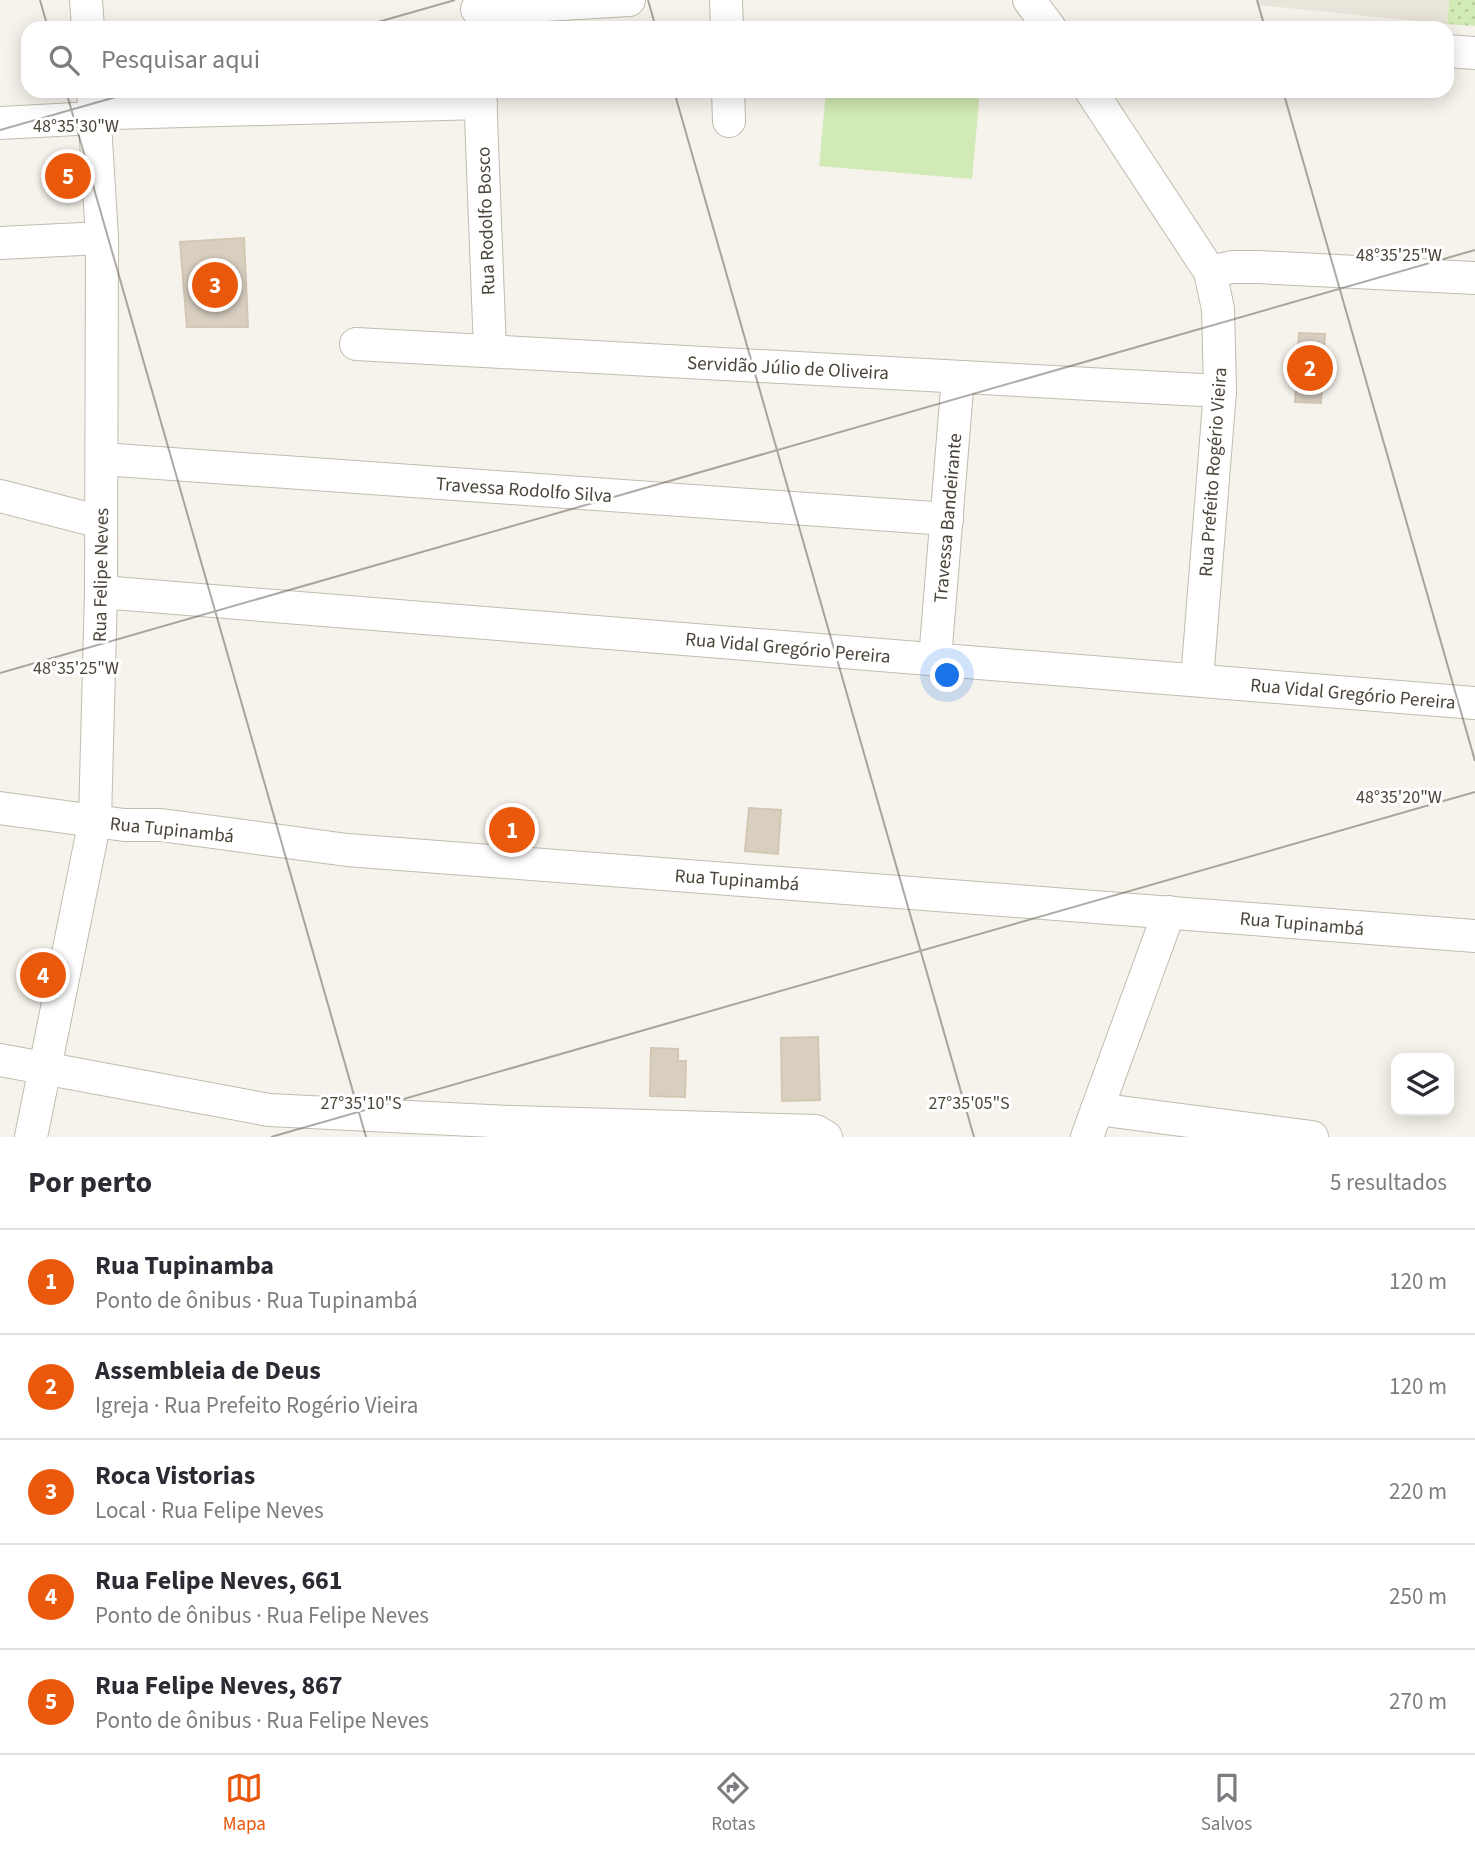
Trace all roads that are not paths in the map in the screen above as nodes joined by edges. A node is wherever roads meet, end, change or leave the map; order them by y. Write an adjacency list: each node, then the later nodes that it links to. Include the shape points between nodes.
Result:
1 (86, 0): 5 (street)
2 (629, 0): 4 (street)
3 (726, 0): 6 (street)
4 (477, 12)
5 (88, 21)
6 (727, 21)
7 (1454, 52): 8 (street)
8 (1475, 53)
9 (457, 98): 12 (street, via 113,113)
10 (480, 98): 19 (street, Rua Rodolfo Bosco)
11 (1096, 98): 16 (street, Rua Prefeito Rogério Vieira)
12 (94, 105): 13 (street); 14 (street, Rua Felipe Neves)
13 (0, 123)
14 (102, 238): 15 (street); 22 (street, Rua Felipe Neves)
15 (0, 243)
16 (1210, 272): 17 (street, via 1258,267); 21 (street, Rua Prefeito Rogério Vieira, via 1218,309)
17 (1475, 278)
18 (356, 344): 19 (street, Servidão Júlio de Oliveira)
19 (490, 351): 20 (street, Servidão Júlio de Oliveira)
20 (958, 377): 21 (street, Servidão Júlio de Oliveira); 24 (street, Travessa Bandeirante)
21 (1220, 391): 28 (street, Rua Prefeito Rogério Vieira)
22 (102, 460): 24 (street, Travessa Rodolfo Silva); 25 (street, Rua Felipe Neves)
23 (0, 496): 25 (street)
24 (947, 519): 27 (street, Travessa Bandeirante)
25 (101, 522): 26 (street, Rua Felipe Neves)
26 (101, 592): 27 (street, Rua Vidal Gregório Pereira); 31 (street, Rua Felipe Neves)
27 (935, 659): 28 (street, Rua Vidal Gregório Pereira)
28 (1197, 680): 29 (street, Rua Vidal Gregório Pereira)
29 (1475, 703)
30 (0, 808): 31 (street, Rua Tupinambá)
31 (95, 820): 32 (street, Rua Tupinambá, via 347,850); 35 (street, Rua Felipe Neves)
32 (1169, 912): 33 (street, Rua Tupinambá); 37 (street)
33 (1475, 936)
34 (0, 1060): 35 (street)
35 (44, 1070): 36 (street); 39 (street, Rua Felipe Neves)
36 (267, 1123): 38 (street)
37 (1092, 1123): 41 (street)
38 (511, 1129): 40 (street, via 817,1130)
39 (31, 1137)
40 (826, 1137)
41 (1312, 1137)

